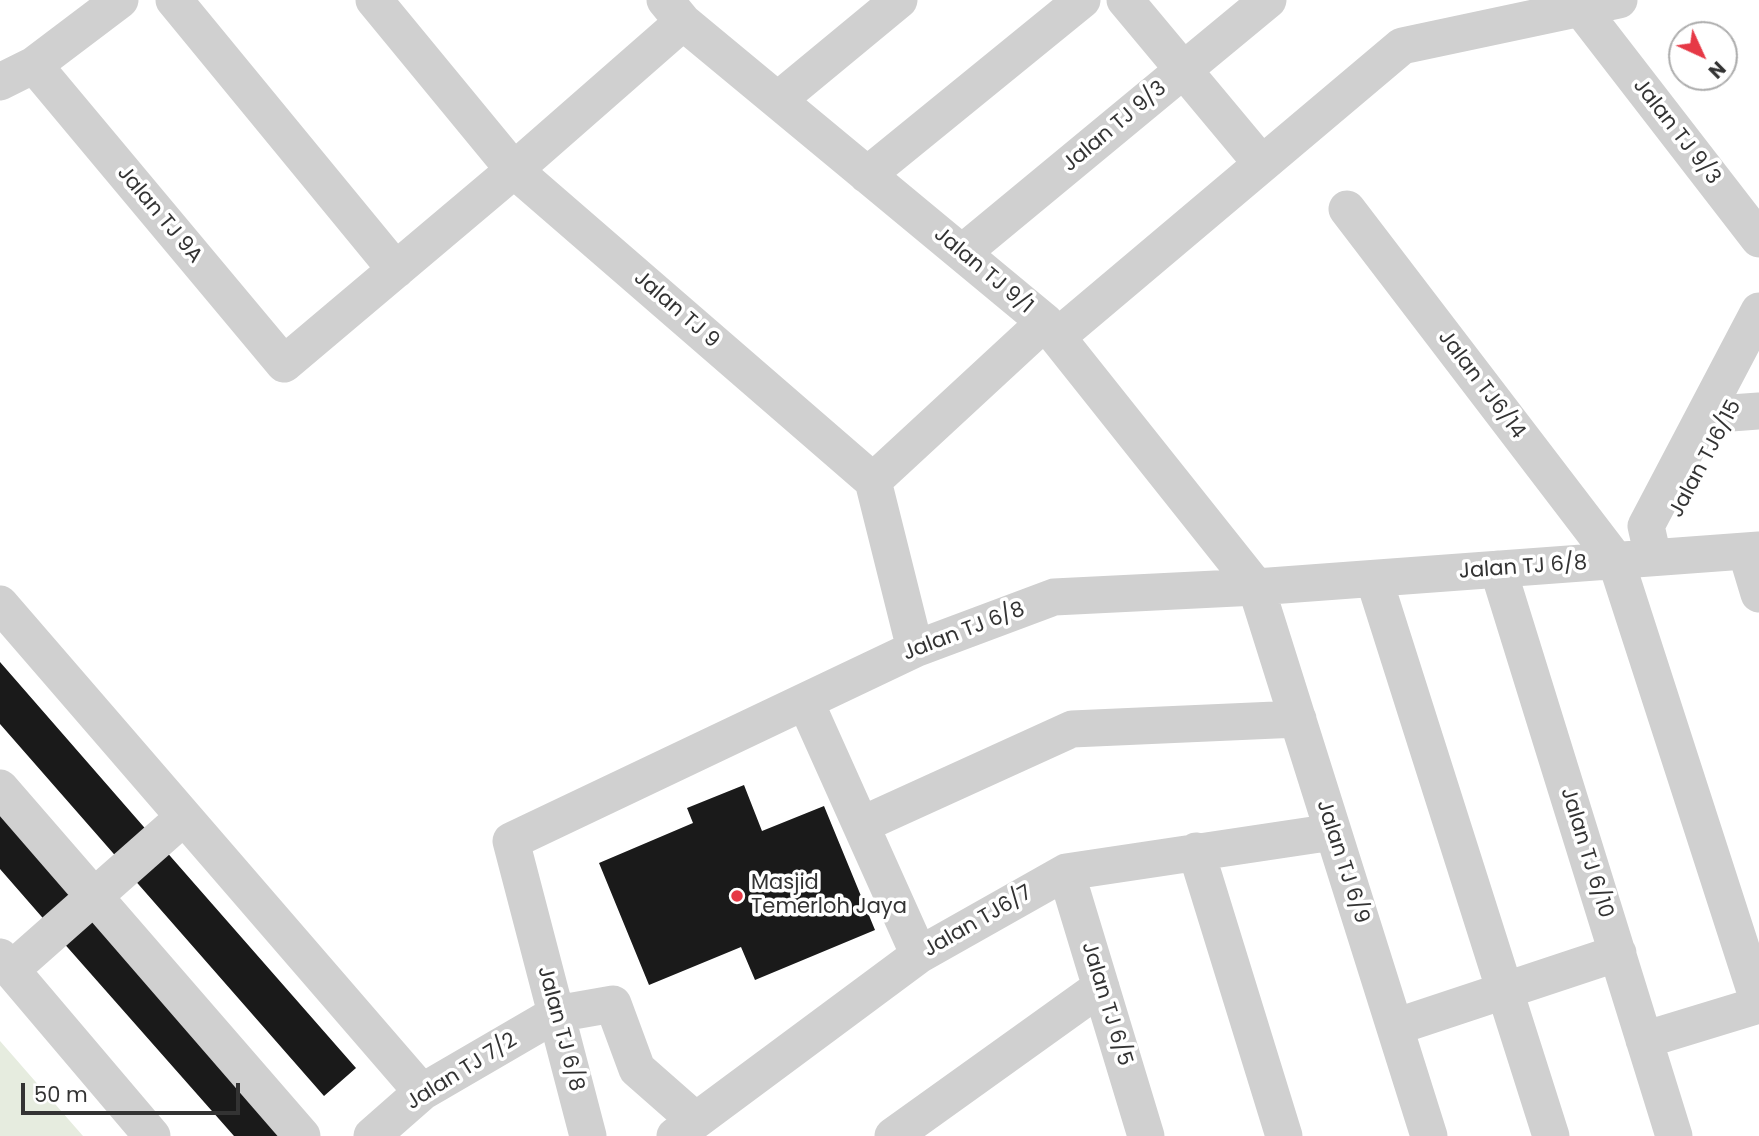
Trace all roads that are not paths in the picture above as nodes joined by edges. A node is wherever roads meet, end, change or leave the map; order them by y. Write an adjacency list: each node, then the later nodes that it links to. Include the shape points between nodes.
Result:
1 (120, 0): 11 (street)
2 (174, 0): 21 (street)
3 (373, 0): 16 (street, Jalan TJ 9)
4 (899, 0): 14 (street)
5 (1082, 0): 17 (street)
6 (1125, 0): 12 (street)
7 (1268, 0): 12 (street, Jalan TJ 9/3)
8 (1619, 0): 9 (street)
9 (1571, 5): 15 (street, via 1402,46); 19 (street, Jalan TJ 9/3)
10 (674, 11): 14 (street, Jalan TJ 9/1); 16 (street)
11 (34, 65): 13 (street); 21 (street, Jalan TJ 9A, via 284,364)
12 (1183, 70): 15 (street); 20 (street, Jalan TJ 9/3)
13 (0, 82)
14 (778, 100): 17 (street, Jalan TJ 9/1)
15 (1262, 164): 23 (street)
16 (514, 170): 21 (street); 26 (street, Jalan TJ 9)
17 (867, 175): 20 (street, Jalan TJ 9/1)
18 (1347, 209): 29 (street, Jalan TJ6/14)
19 (1759, 239)
20 (962, 253): 23 (street, Jalan TJ 9/1)
21 (396, 270)
22 (1759, 311): 28 (street, via 1646,526)
23 (1051, 330): 26 (street); 32 (street, Jalan TJ 9/1)
24 (1759, 360): 25 (street, Jalan TJ6/15)
25 (1745, 412): 28 (street, Jalan TJ6/15)
26 (873, 481): 35 (street)
27 (1752, 551): 28 (street, Jalan TJ 6/8); 33 (street)
28 (1653, 557): 29 (street, Jalan TJ 6/8)
29 (1616, 561): 30 (street, Jalan TJ 6/8); 50 (street, Jalan TJ6/14)
30 (1498, 569): 31 (street, Jalan TJ 6/8); 45 (street, Jalan TJ 6/10)
31 (1374, 579): 32 (street, Jalan TJ 6/8); 49 (street)
32 (1256, 587): 35 (street, Jalan TJ 6/8, via 1054,597); 37 (street, Jalan TJ 6/9)
33 (1759, 594)
34 (0, 604): 39 (street)
35 (915, 649): 36 (street, Jalan TJ 6/8)
36 (806, 703): 40 (street); 51 (street, Jalan TJ 6/8, via 511,841)
37 (1297, 719): 40 (street, via 1072,729); 41 (street, Jalan TJ 6/9)
38 (0, 788): 44 (street)
39 (184, 817): 44 (street); 54 (street)
40 (861, 825): 46 (street)
41 (1333, 832): 42 (street, Jalan TJ6/7); 52 (street, Jalan TJ 6/9)
42 (1196, 851): 43 (street, Jalan TJ6/7); 62 (street)
43 (1066, 872): 46 (street, Jalan TJ6/7); 48 (street, Jalan TJ 6/5)
44 (93, 895): 47 (street); 58 (street)
45 (1618, 953): 49 (street); 53 (street, Jalan TJ 6/10)
46 (919, 955): 55 (street, Jalan TJ6/7)
47 (5, 964): 57 (street)
48 (1101, 987): 56 (street, Jalan TJ 6/5); 61 (street)
49 (1505, 990): 52 (street); 64 (street)
50 (1759, 1004): 53 (street)
51 (556, 1014): 54 (street, Jalan TJ 7/2); 55 (street, via 613,1004 637,1069); 60 (street, Jalan TJ 6/8)
52 (1395, 1027): 63 (street, Jalan TJ 6/9)
53 (1644, 1040): 65 (street, Jalan TJ 6/10)
54 (422, 1092): 59 (street, Jalan TJ 7/2)
55 (685, 1128)
56 (1137, 1131)
57 (152, 1136)
58 (302, 1136)
59 (372, 1136)
60 (588, 1136)
61 (893, 1136)
62 (1284, 1136)
63 (1429, 1136)
64 (1551, 1136)
65 (1674, 1136)

